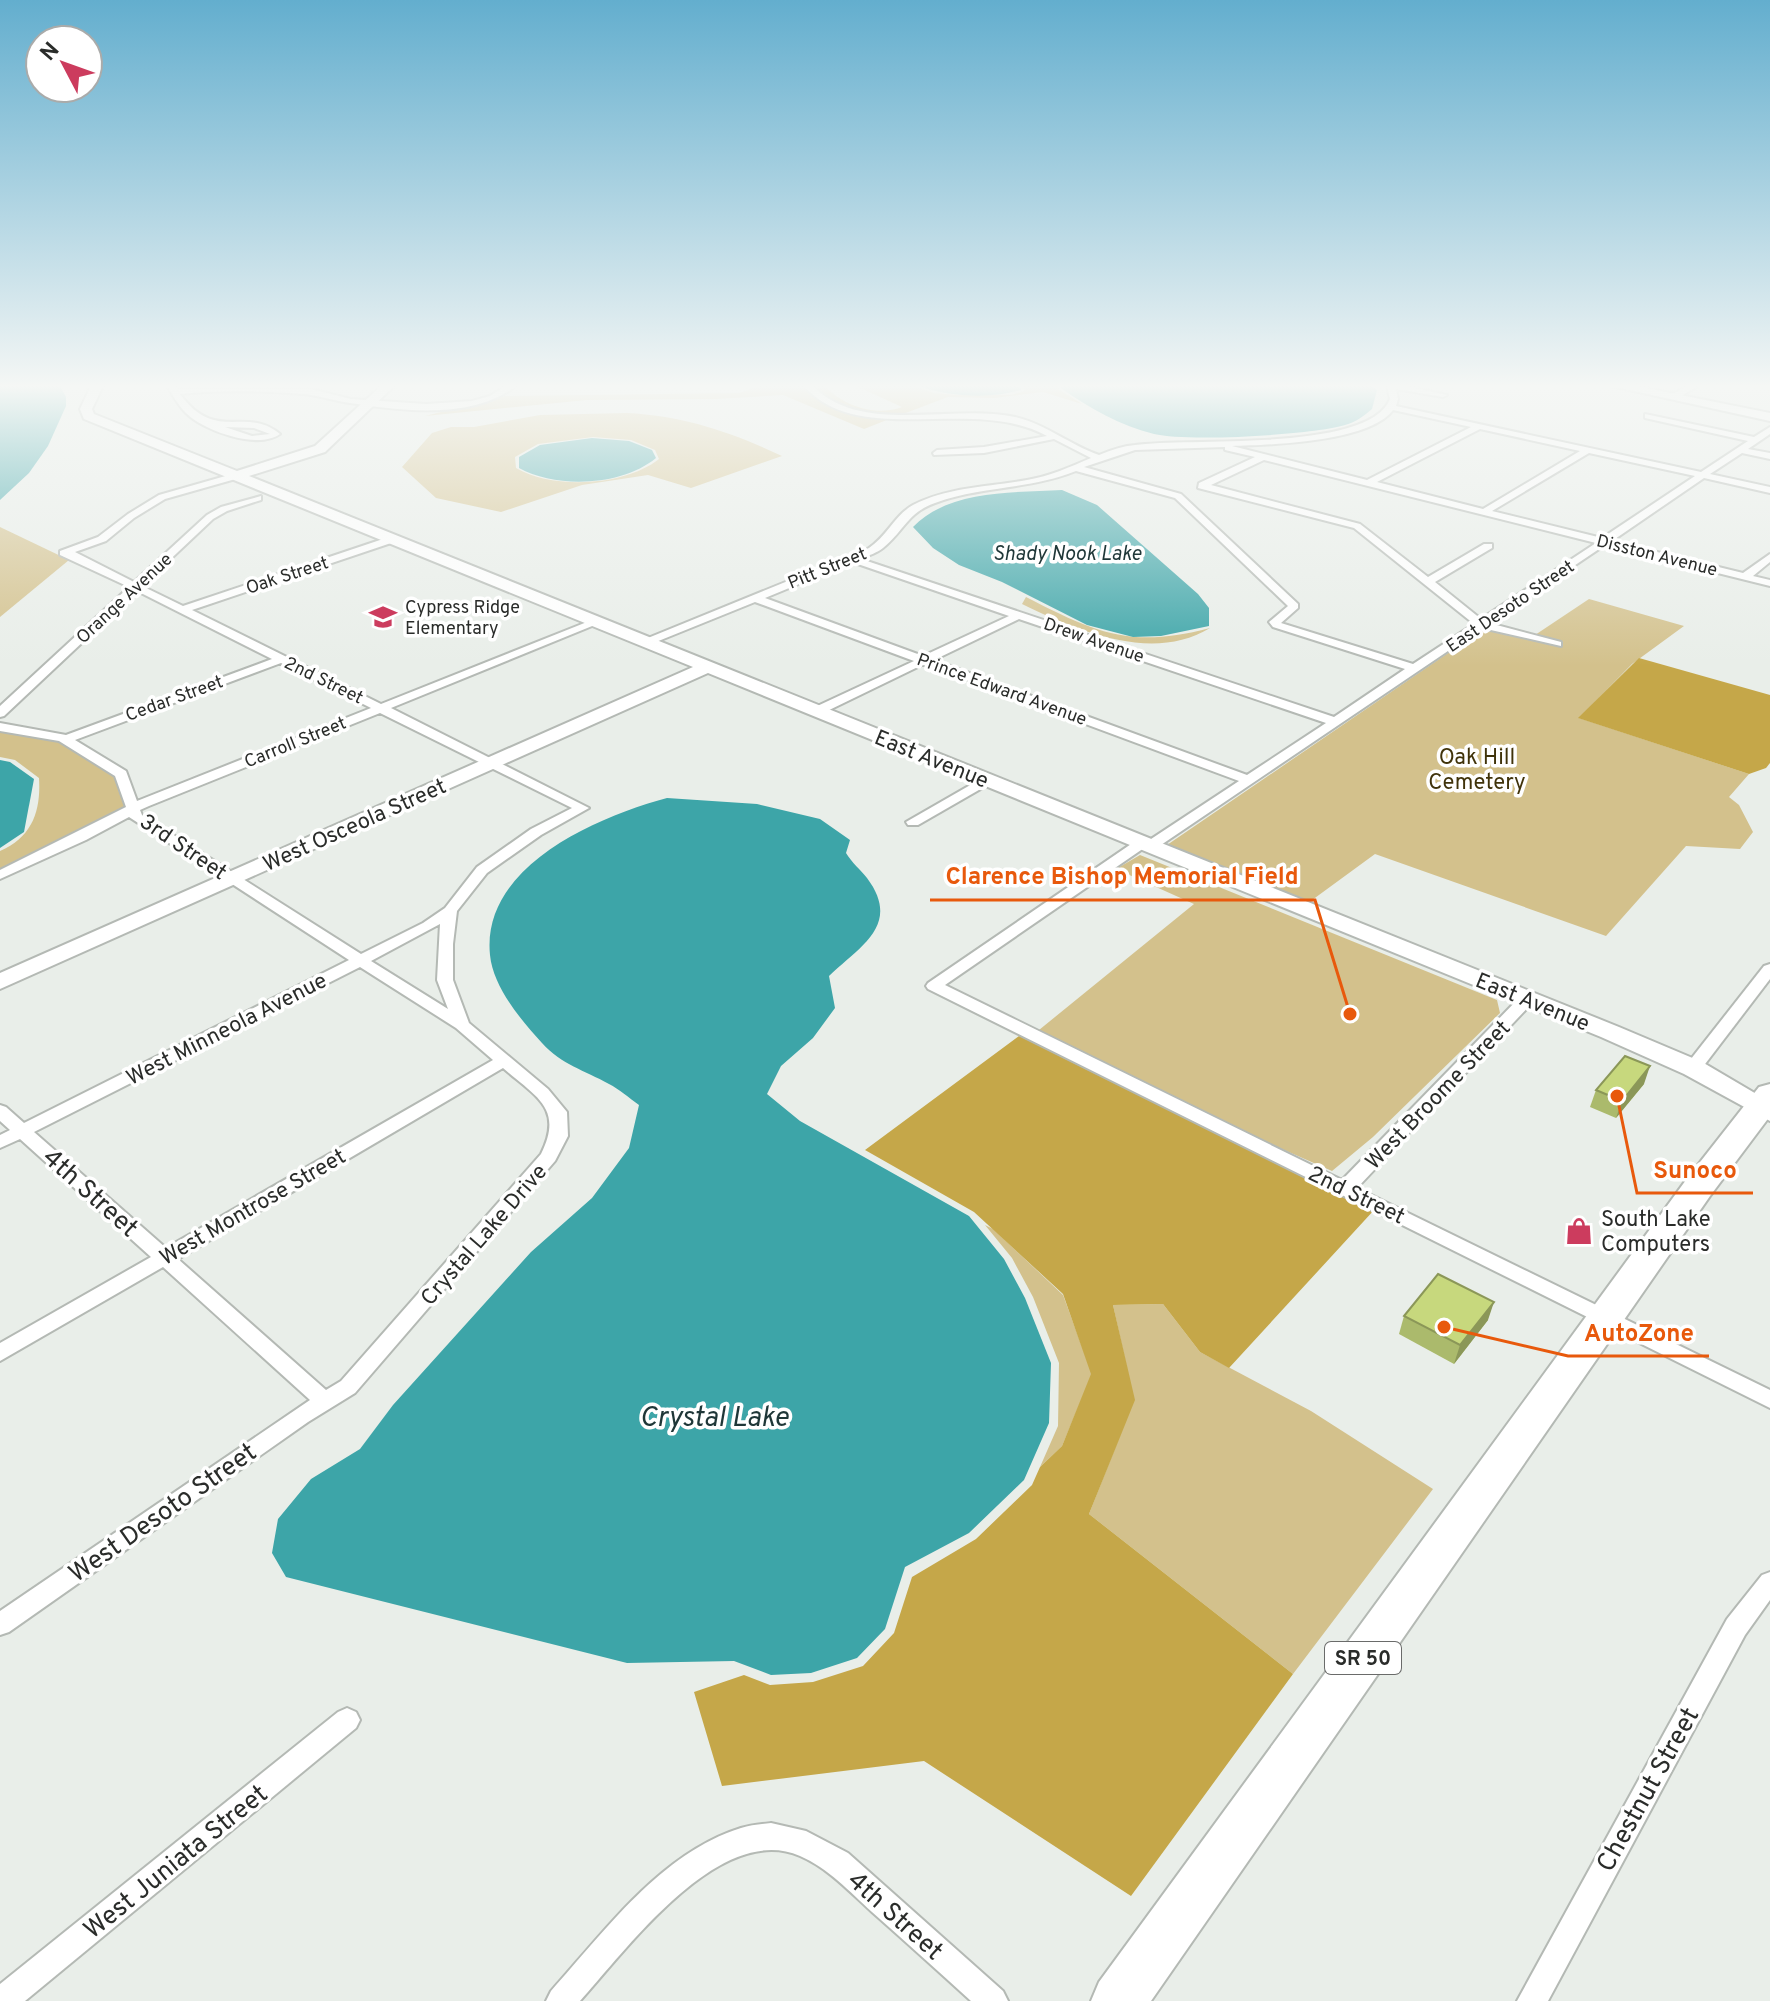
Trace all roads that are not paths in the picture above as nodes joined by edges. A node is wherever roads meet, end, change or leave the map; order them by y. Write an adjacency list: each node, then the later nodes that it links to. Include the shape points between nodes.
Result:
1 (224, 479): 25 (street, 2nd Street, via 162,497 102,539 62,554)
2 (244, 479): 17 (street, East Avenue)
3 (1041, 479): 21 (street, Pitt Street, via 928,502 905,515 882,545)
4 (1117, 479): 14 (street)
5 (1214, 479): 12 (street)
6 (1353, 479): 11 (street, Disston Avenue)
7 (1375, 479): 11 (street)
8 (1539, 479): 16 (street)
9 (1698, 479): 18 (street, East Desoto Street)
10 (1719, 479): 13 (street)
11 (1368, 483): 16 (street, Disston Avenue)
12 (1202, 485): 14 (street); 23 (street, via 1357,526)
13 (1770, 490)
14 (1178, 496): 36 (street, via 1294,606 1277,625)
15 (258, 498): 25 (street, Orange Avenue, via 210,517)
16 (1484, 512): 18 (street, Disston Avenue)
17 (393, 539): 27 (street, Oak Street); 29 (street, East Avenue)
18 (1606, 542): 22 (street, Disston Avenue); 30 (street, East Desoto Street)
19 (1488, 546): 23 (street)
20 (1770, 557): 22 (street)
21 (852, 559): 26 (street, Pitt Street); 28 (street, Drew Avenue)
22 (1745, 577): 24 (street, Disston Avenue)
23 (1426, 583): 30 (street)
24 (1770, 583)
25 (136, 587): 27 (street, 2nd Street); 39 (street, Orange Avenue)
26 (755, 598): 31 (street, Pitt Street); 34 (street, Prince Edward Avenue)
27 (181, 610): 33 (street, 2nd Street)
28 (1019, 615): 34 (street); 40 (street, Drew Avenue)
29 (596, 622): 31 (street, East Avenue); 37 (street, Carroll Street)
30 (1482, 625): 32 (street); 36 (street, East Desoto Street)
31 (647, 642): 35 (street, East Avenue)
32 (1557, 644)
33 (282, 659): 37 (street, 2nd Street); 42 (street, Cedar Street)
34 (923, 661): 38 (street); 45 (street, Prince Edward Avenue)
35 (708, 667): 38 (street, East Avenue); 43 (street, West Osceola Street)
36 (1416, 669): 40 (street, East Desoto Street)
37 (381, 708): 43 (street, 2nd Street); 46 (street, Carroll Street)
38 (817, 711): 44 (street, East Avenue)
39 (0, 713)
40 (1336, 722): 45 (street, East Desoto Street)
41 (0, 727): 42 (street, 3rd Street)
42 (66, 739): 46 (street, 3rd Street, via 121,774)
43 (490, 763): 50 (street, West Osceola Street); 51 (street, 2nd Street, via 582,808 495,859)
44 (986, 780): 47 (street); 48 (street, East Avenue)
45 (1249, 780): 48 (street, East Desoto Street)
46 (132, 809): 49 (street, Carroll Street); 50 (street, 3rd Street, via 136,817)
47 (913, 822)
48 (1146, 845): 55 (street, East Avenue); 63 (street, 2nd Street, via 934,986)
49 (0, 875)
50 (232, 878): 52 (street, 3rd Street); 54 (street, West Osceola Street)
51 (450, 911): 52 (street, West Minneola Avenue); 56 (street, via 445,980)
52 (359, 961): 56 (street, 3rd Street); 61 (street, West Minneola Avenue)
53 (1770, 969): 58 (street)
54 (0, 982)
55 (1527, 999): 58 (street, East Avenue); 63 (street, West Broome Street)
56 (462, 1025): 57 (street, Crystal Lake Drive)
57 (505, 1060): 64 (street, West Montrose Street); 68 (street, Crystal Lake Drive, via 558,1112 555,1149 348,1387)
58 (1693, 1068): 59 (street, East Avenue)
59 (1766, 1104): 65 (highway, SR 50)
60 (0, 1111): 61 (street, 4th Street)
61 (22, 1131): 62 (street, West Minneola Avenue); 64 (street, 4th Street)
62 (0, 1142)
63 (1346, 1188): 65 (street, 2nd Street)
64 (163, 1257): 66 (street, West Montrose Street); 68 (street, 4th Street)
65 (1605, 1318): 67 (street, 2nd Street); 75 (highway, SR 50)
66 (0, 1353)
67 (1770, 1400)
68 (325, 1401): 70 (street, West Desoto Street)
69 (1770, 1582): 76 (street, Chestnut Street, via 1735,1628)
70 (0, 1624)
71 (347, 1720): 72 (street, West Juniata Street)
72 (3, 1999)
73 (561, 2001): 74 (street, 4th Street, via 681,1873 716,1851 769,1836 792,1839 838,1863)
74 (993, 2001)
75 (1118, 2001)
76 (1532, 2001)

